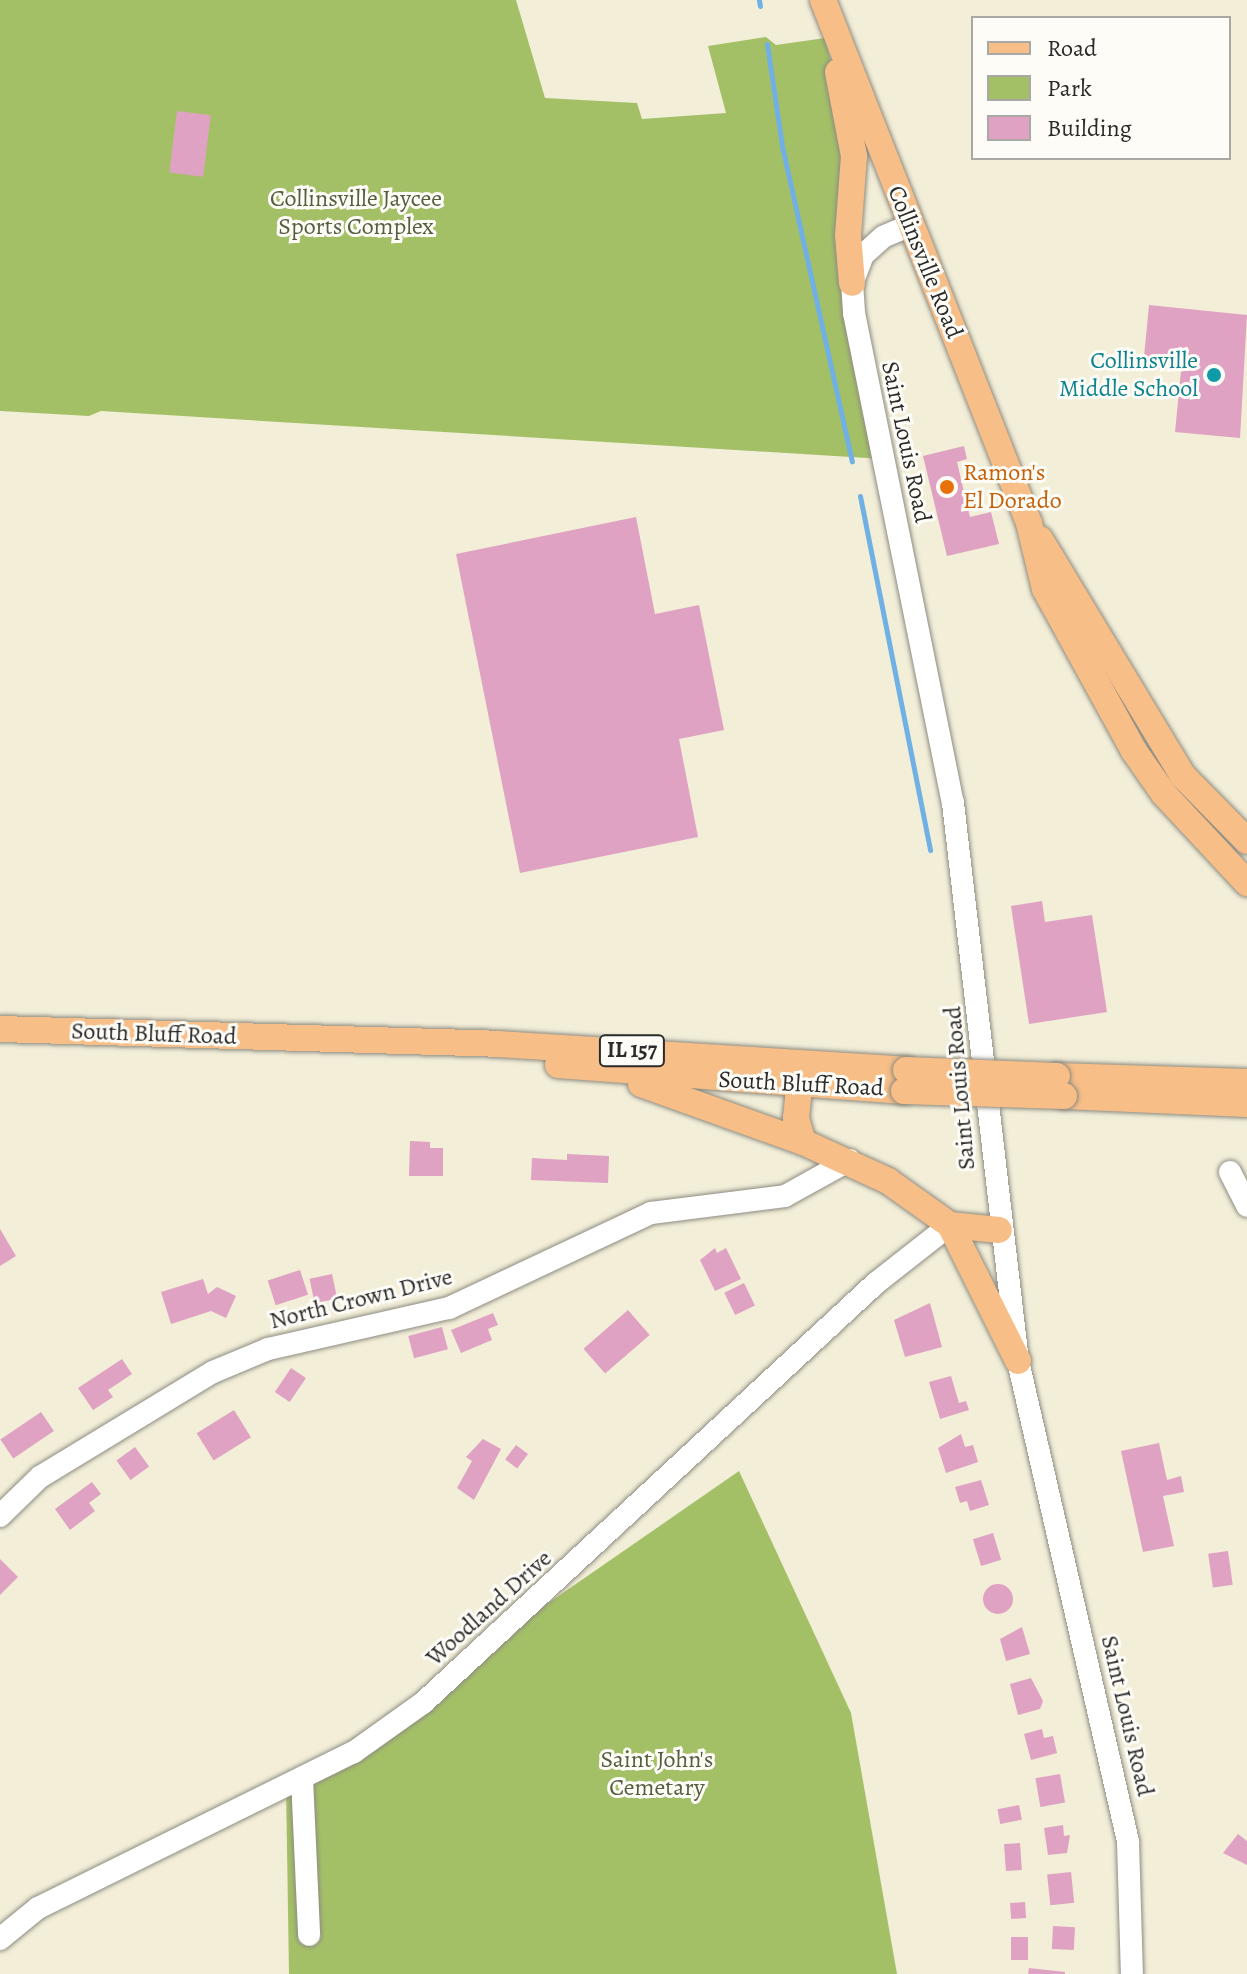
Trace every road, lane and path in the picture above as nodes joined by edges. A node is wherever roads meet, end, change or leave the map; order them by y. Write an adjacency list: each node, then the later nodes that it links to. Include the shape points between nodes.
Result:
1 (825, 6): 2 (main road, Collinsville Road); 3 (main road, via 854,156 848,235)
2 (911, 225): 3 (street, via 883,237 863,255); 4 (main road, Collinsville Road)
3 (852, 283): 21 (street, Saint Louis Road, via 860,347 953,803 978,985)
4 (1029, 523): 5 (main road, Collinsville Road, via 1147,722); 6 (main road, Collinsville Road, via 1045,589 1068,636 1126,739)
5 (1197, 791): 6 (main road); 7 (main road, Collinsville Road)
6 (1177, 808): 8 (main road, Collinsville Road)
7 (1247, 841)
8 (1247, 883)
9 (0, 1029): 10 (main road, South Bluff Road / IL 157)
10 (356, 1042): 11 (main road, South Bluff Road / IL 157, via 428,1055); 12 (main road, South Bluff Road / IL 157, via 683,1053)
11 (580, 1067): 12 (main road, South Bluff Road / IL 157); 16 (main road)
12 (801, 1076): 14 (main road, South Bluff Road / IL 157, bridge); 16 (main road, via 796,1118)
13 (1247, 1082): 14 (main road, South Bluff Road / IL 157)
14 (1060, 1086): 15 (main road, South Bluff Road / IL 157)
15 (1247, 1104)
16 (803, 1142): 17 (main road)
17 (850, 1160): 20 (main road, via 917,1198); 23 (street, North Crown Drive, via 785,1196 651,1213 449,1308 268,1349 213,1372 40,1477)
18 (1230, 1172): 19 (street)
19 (1247, 1206)
20 (950, 1225): 21 (main road); 22 (main road); 24 (street, Woodland Drive, via 876,1283 424,1702 354,1752)
21 (999, 1230): 22 (street, Saint Louis Road)
22 (1018, 1361): 27 (street, Saint Louis Road, via 1128,1842)
23 (0, 1516)
24 (302, 1778): 25 (street); 26 (street, Woodland Drive, via 38,1908)
25 (309, 1935)
26 (0, 1939)
27 (1132, 1974)

